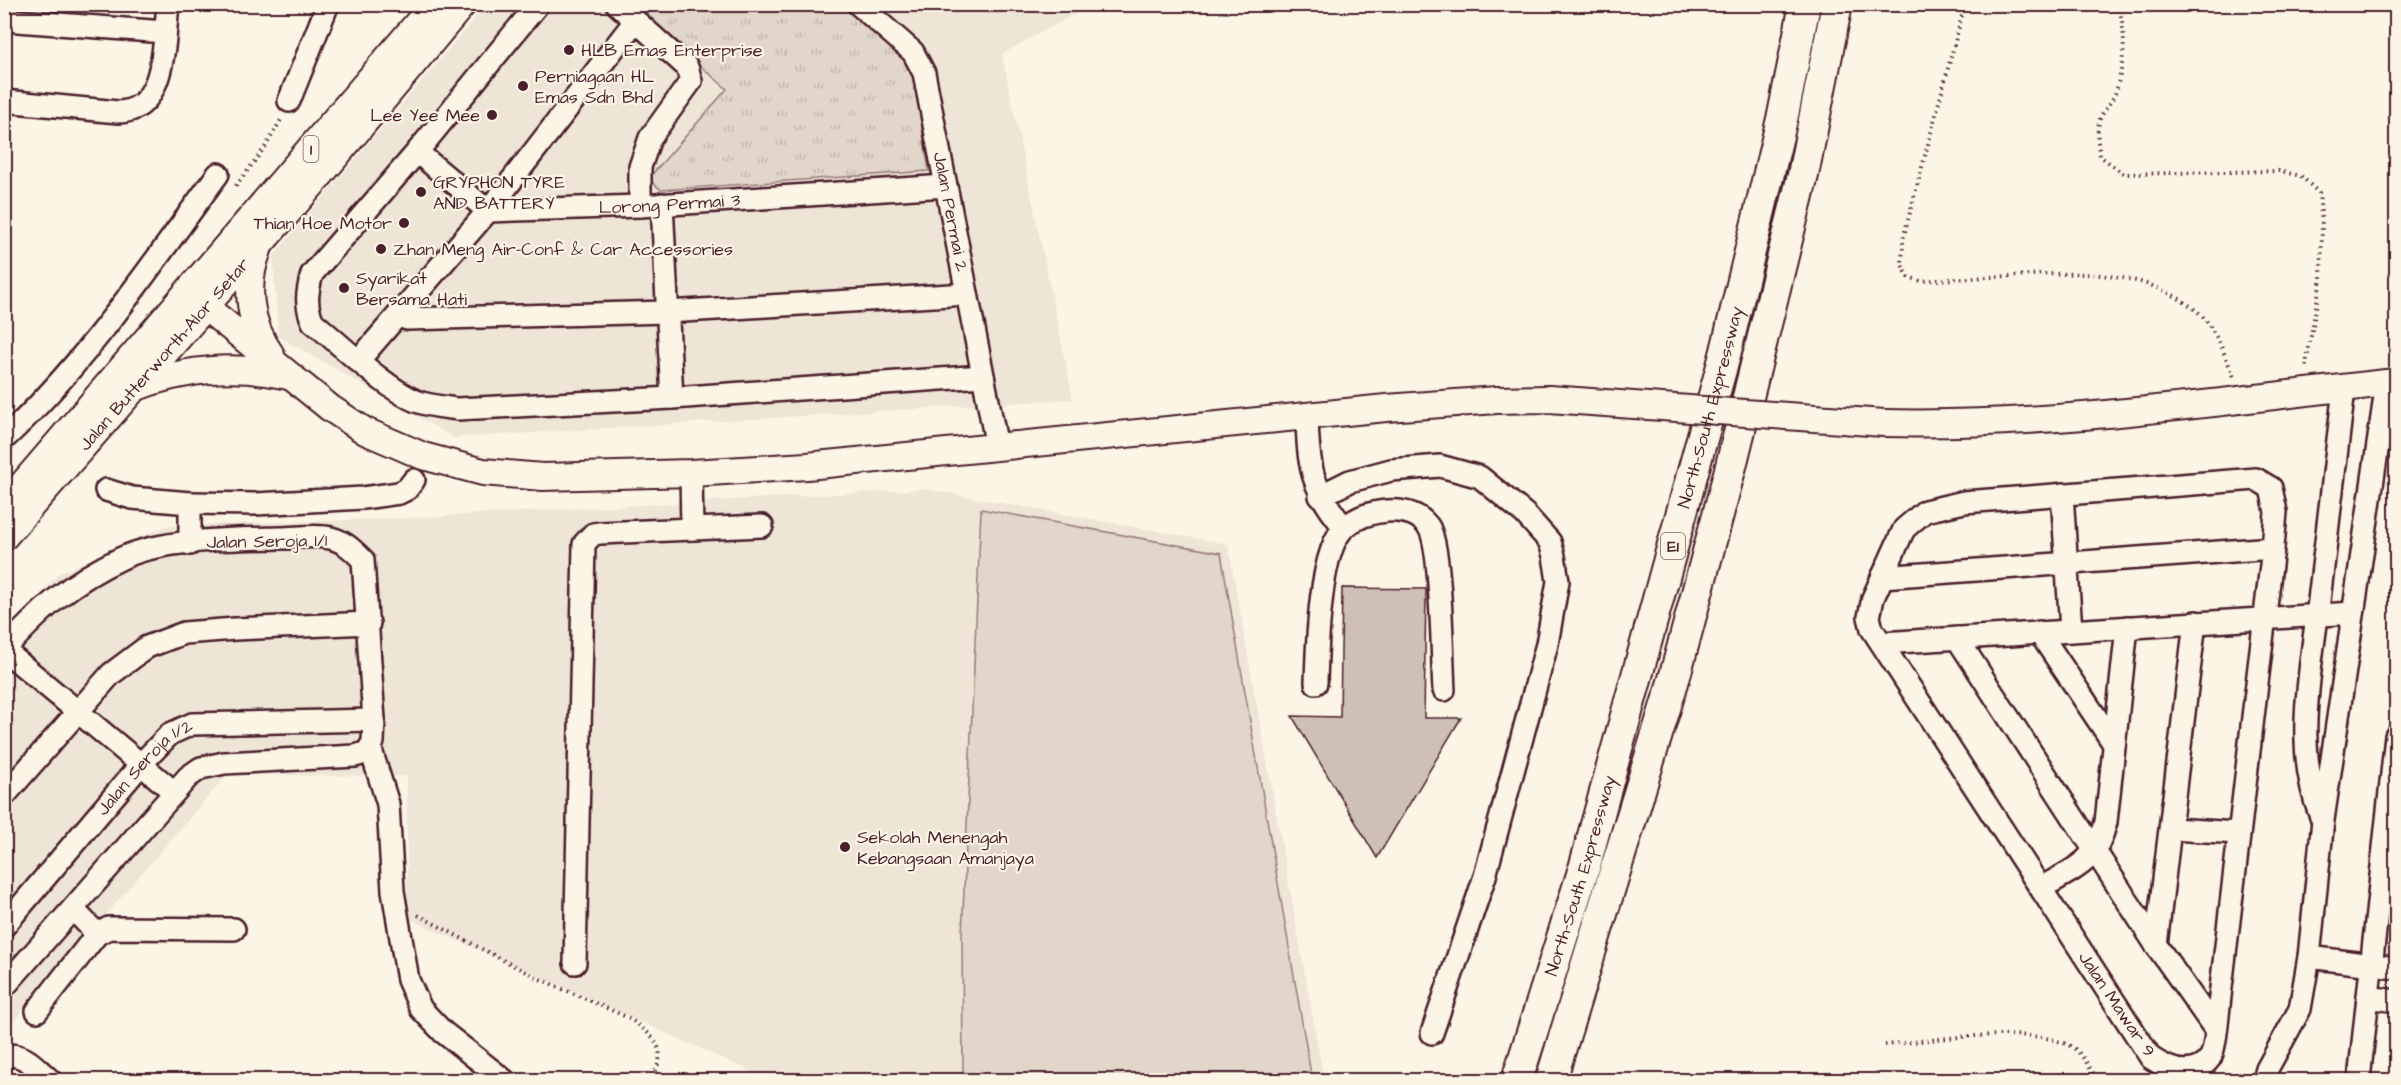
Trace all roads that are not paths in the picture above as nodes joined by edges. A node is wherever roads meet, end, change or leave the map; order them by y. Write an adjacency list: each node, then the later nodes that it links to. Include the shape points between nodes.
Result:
1 (168, 4): 12 (street)
2 (328, 4): 14 (street)
3 (434, 4): 23 (main road, Jalan Butterworth-Alor Setar / 1)
4 (463, 4): 21 (main road, Jalan Butterworth-Alor Setar / 1)
5 (538, 4): 15 (street)
6 (616, 4): 11 (street)
7 (858, 4): 17 (street, Jalan Permai 2, via 913,52 924,74)
8 (1805, 4): 95 (highway, North–South Expressway / E1, via 1783,115 1725,355 1585,865)
9 (1837, 4): 96 (highway, North–South Expressway / E1, via 1803,175 1731,466 1674,679)
10 (4, 20): 12 (street)
11 (634, 21): 19 (street, via 687,67 691,81 650,138 640,167); 20 (street)
12 (165, 32): 13 (street, via 159,72 151,95 140,106 126,112)
13 (4, 101)
14 (289, 101)
15 (417, 152): 20 (street); 26 (street, via 312,274 307,309 313,322)
16 (218, 174): 34 (street, via 107,326)
17 (946, 186): 18 (street, Lorong Permai 3); 22 (street, Jalan Permai 2)
18 (662, 204): 19 (street, Lorong Permai 3); 24 (street)
19 (640, 206): 20 (street, Lorong Permai 3)
20 (488, 211): 25 (street)
21 (261, 243): 23 (main road, Jalan Butterworth-Alor Setar / 1); 27 (main road, via 251,274 254,323 269,353)
22 (967, 294): 24 (street); 28 (street, Jalan Permai 2)
23 (197, 300): 27 (main road); 30 (main road, Jalan Butterworth-Alor Setar / 1); 42 (main road, Jalan Butterworth-Alor Setar / 1)
24 (668, 312): 25 (street, via 407,319); 32 (street)
25 (399, 316): 26 (street)
26 (359, 360): 32 (street, via 414,400 457,409)
27 (292, 376): 30 (main road, via 247,369 212,369 178,374); 36 (main road, via 365,431 423,456 483,472 543,477)
28 (983, 376): 32 (street); 35 (street, Jalan Permai 2)
29 (2392, 382): 31 (main road); 51 (street)
30 (135, 388): 42 (main road, Jalan Butterworth-Alor Setar / 1)
31 (2344, 389): 33 (main road, bridge, via 2029,421 1950,425 1549,399); 52 (street)
32 (672, 398)
33 (1307, 416): 35 (main road); 40 (street, via 1312,476)
34 (4, 439)
35 (997, 447): 36 (main road)
36 (691, 474): 45 (street)
37 (414, 480): 41 (street, via 399,493 363,498)
38 (106, 490): 41 (street, via 132,498)
39 (2062, 494): 48 (street, Jalan Mawar 9, via 2256,479 2271,488 2276,512); 49 (street); 50 (street, Jalan Mawar 9, via 1964,502 1925,511 1904,529)
40 (1320, 496): 44 (street); 91 (street, via 1350,481 1391,470 1440,466 1480,477 1531,521 1550,542 1554,556 1558,581 1547,645 1485,876)
41 (190, 503): 47 (street)
42 (9, 508): 46 (main road, Jalan Butterworth-Alor Setar / 1)
43 (762, 526): 45 (street)
44 (1344, 527): 62 (street, via 1325,573); 63 (street, via 1370,513 1392,511 1414,514 1429,527 1439,586)
45 (692, 529): 83 (street, via 593,534 584,544)
46 (4, 537)
47 (190, 544): 55 (street, Jalan Seroja 1/1, via 325,537 346,543 363,560); 61 (street, Jalan Seroja 1/1, via 154,547 86,577 58,595)
48 (2273, 548): 49 (street); 53 (street, Jalan Mawar 9)
49 (2067, 564): 50 (street); 57 (street)
50 (1882, 577): 60 (street, Jalan Mawar 9, via 1869,617)
51 (2353, 613): 52 (street); 72 (street)
52 (2318, 614): 53 (street); 72 (street, via 2306,732 2307,768 2313,798)
53 (2266, 617): 54 (street); 74 (street, Jalan Mawar 9)
54 (2195, 622): 56 (street); 73 (street)
55 (369, 623): 64 (street, via 184,633 147,647 111,674); 65 (street, Jalan Seroja 1/1)
56 (2127, 627): 57 (street); 67 (street)
57 (2071, 630): 58 (street)
58 (2039, 633): 59 (street); 67 (street)
59 (1957, 638): 60 (street); 75 (street)
60 (1882, 643): 76 (street, Jalan Mawar 9)
61 (4, 650): 64 (street)
62 (1316, 683)
63 (1444, 690)
64 (77, 712): 69 (street); 71 (street)
65 (375, 720): 68 (street, Jalan Seroja 1/1); 69 (street, Jalan Seroja 1/2, via 192,724 170,734)
66 (2397, 736): 84 (street)
67 (2114, 744): 75 (street, via 2106,822)
68 (369, 750): 70 (street, via 355,756 224,763 201,768); 94 (street, via 388,804 393,891 408,980 421,1009 443,1032)
69 (142, 763): 70 (street); 78 (street, Jalan Seroja 1/2)
70 (174, 792): 77 (street)
71 (4, 796)
72 (2323, 820): 82 (street)
73 (2171, 829): 74 (street); 81 (street)
74 (2239, 832): 90 (street, Jalan Mawar 9)
75 (2096, 851): 76 (street, via 2087,861); 81 (street)
76 (2041, 888): 90 (street, Jalan Mawar 9, via 2151,1058 2182,1073 2200,1067 2211,1057)
77 (73, 909): 80 (street); 86 (street)
78 (4, 926)
79 (234, 929): 80 (street, via 109,928)
80 (97, 934): 89 (street)
81 (2156, 945): 90 (street)
82 (2309, 957): 84 (street); 97 (street, via 2300,1009)
83 (574, 963)
84 (2371, 965): 85 (street); 87 (street)
85 (2397, 968)
86 (4, 987)
87 (2368, 997): 88 (street); 98 (street)
88 (2397, 1001)
89 (37, 1011)
90 (2215, 1029)
91 (1432, 1033)
92 (10, 1055): 93 (street, via 23,1056)
93 (51, 1080)
94 (504, 1080)
95 (1517, 1080)
96 (1551, 1080)
97 (2264, 1080)
98 (2358, 1080)

